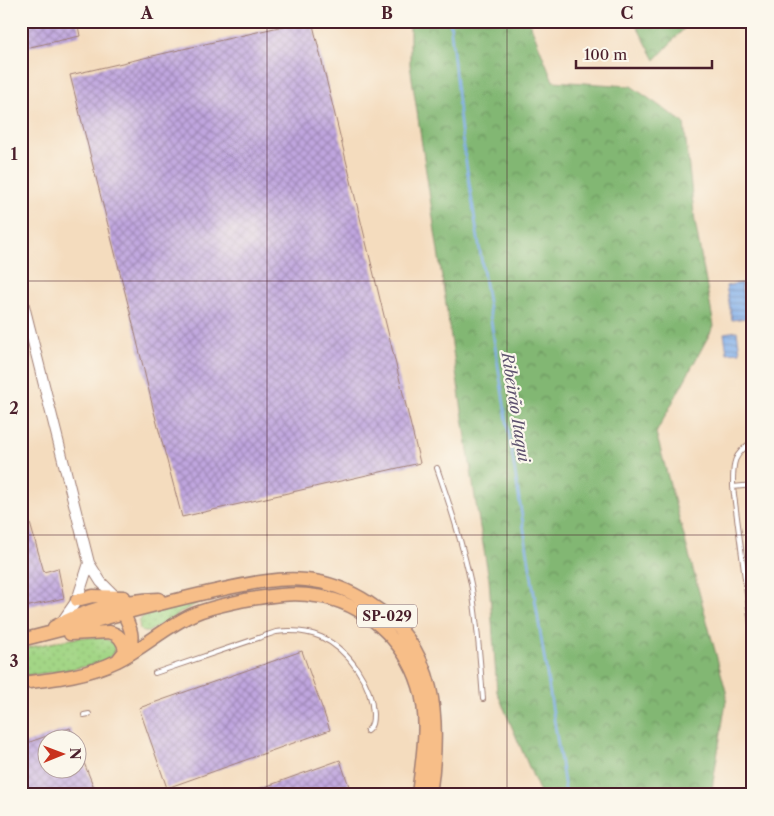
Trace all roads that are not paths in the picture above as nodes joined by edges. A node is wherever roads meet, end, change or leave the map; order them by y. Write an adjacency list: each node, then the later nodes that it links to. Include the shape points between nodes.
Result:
1 (753, 109): 2 (lane)
2 (753, 129)
3 (21, 294): 8 (street)
4 (753, 441): 7 (lane, via 740,450 733,465)
5 (437, 468): 20 (lane, via 462,545 472,589)
6 (753, 485): 7 (lane)
7 (733, 487): 16 (lane)
8 (89, 564): 9 (street); 11 (street)
9 (116, 599): 10 (highway, SP-029); 11 (highway, SP-029, via 86,597); 12 (highway); 13 (highway, SP-029)
10 (178, 599): 12 (highway, SP-029); 27 (highway, SP-029, via 243,585 304,579 329,583 354,593 381,610 402,630 427,675 436,733)
11 (77, 600): 13 (street)
12 (124, 614): 14 (highway, SP-029); 17 (highway, via 132,637 130,646)
13 (60, 624): 14 (highway, SP-029)
14 (39, 636): 15 (highway, SP-029); 17 (highway, SP-029, via 109,632 119,636)
15 (21, 640)
16 (753, 640)
17 (121, 656): 19 (highway, SP-029, via 80,675); 21 (highway, SP-029, via 140,648 170,626 212,608 267,596 318,596 352,607 386,631 410,665)
18 (155, 673): 24 (lane, via 276,632 307,632 338,649 359,672 369,691 372,708 371,726)
19 (21, 682)
20 (483, 699)
21 (423, 704): 25 (highway, SP-029); 26 (highway, SP-029, via 425,724)
22 (89, 714): 23 (lane)
23 (84, 715)
24 (367, 731)
25 (410, 795)
26 (418, 795)
27 (430, 795)

